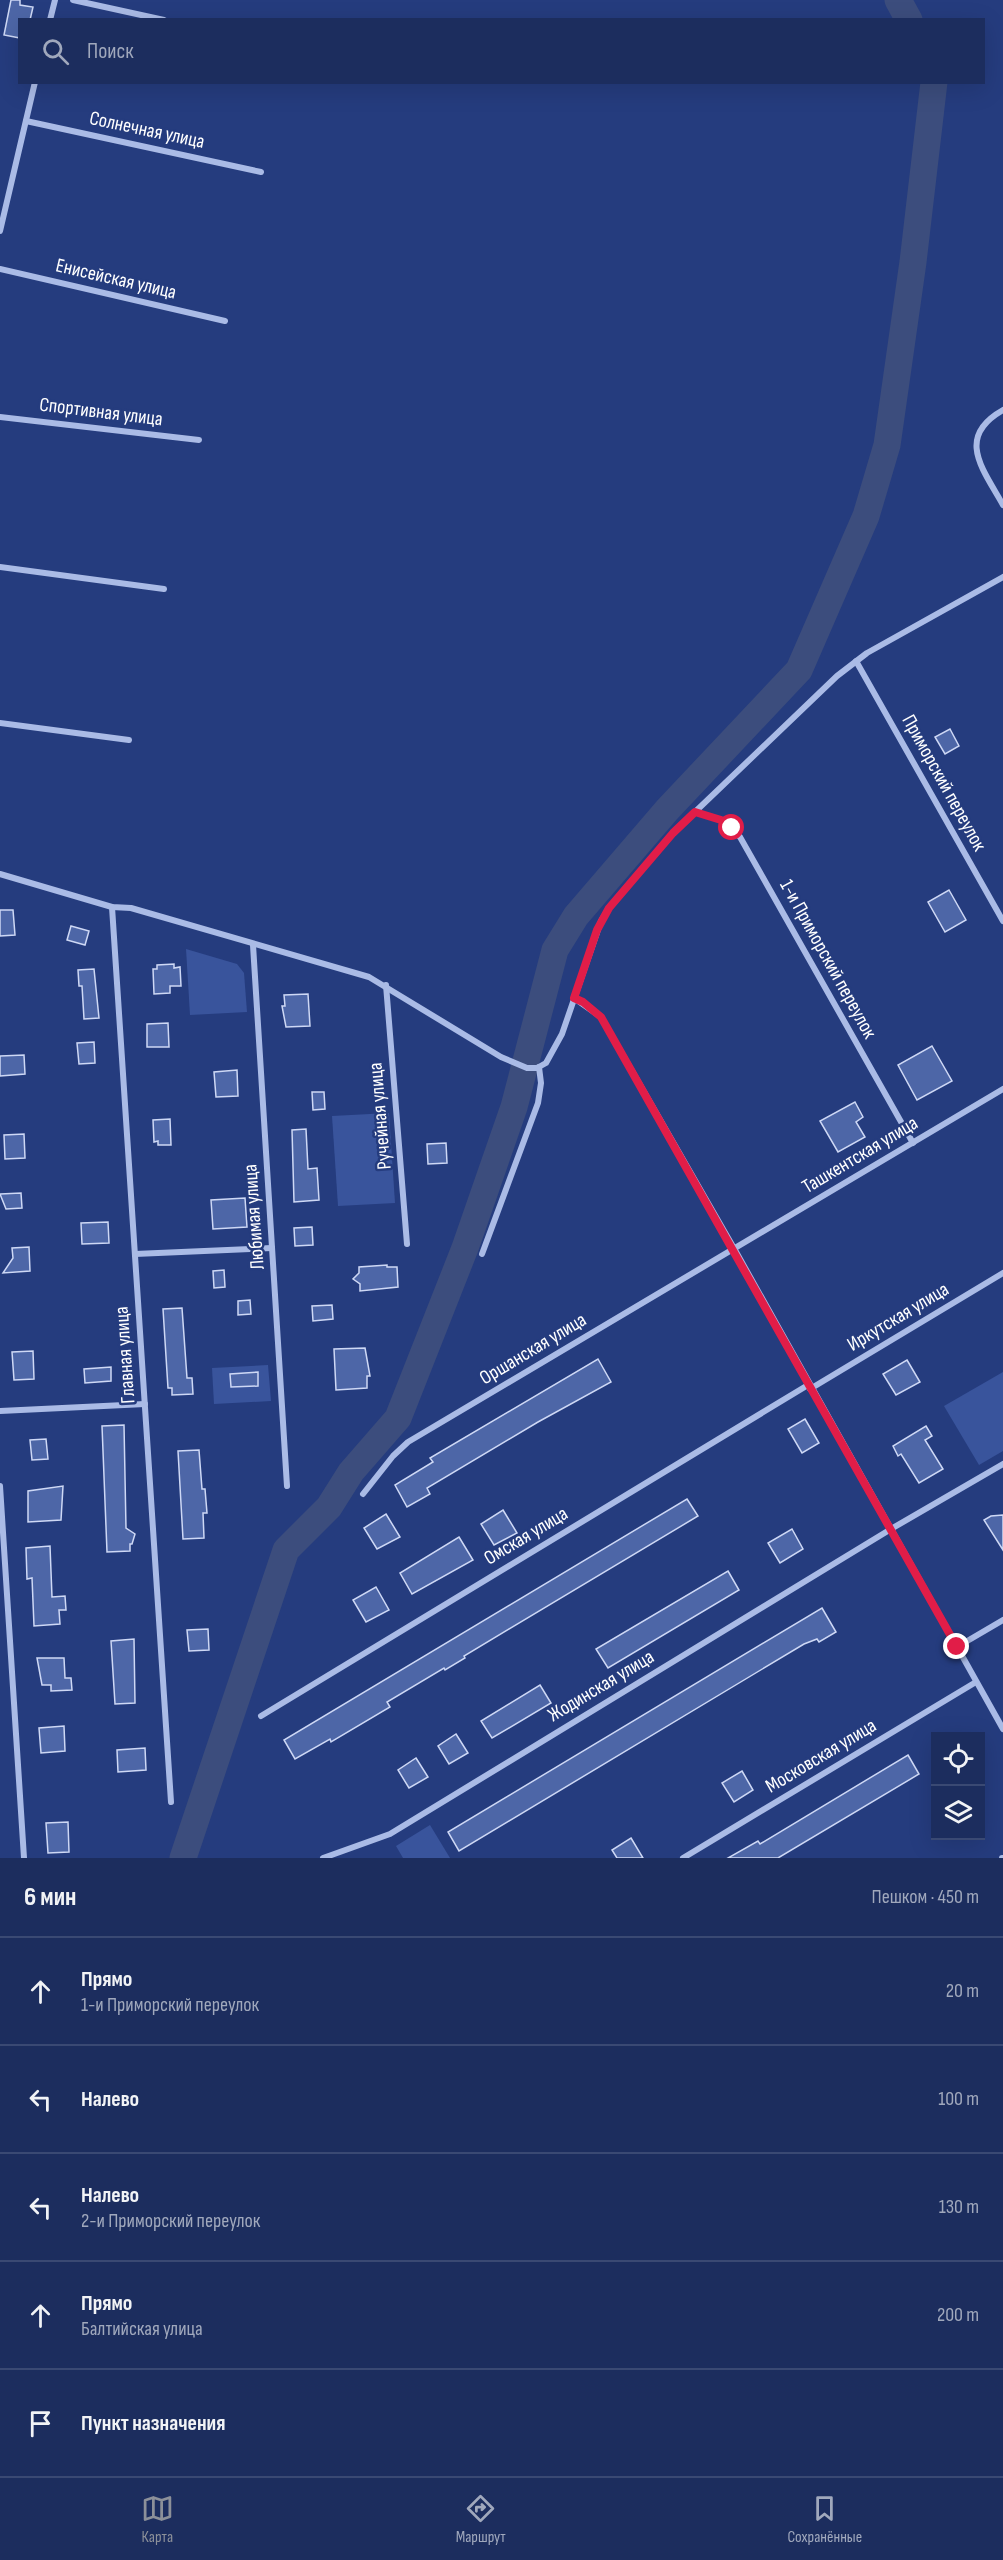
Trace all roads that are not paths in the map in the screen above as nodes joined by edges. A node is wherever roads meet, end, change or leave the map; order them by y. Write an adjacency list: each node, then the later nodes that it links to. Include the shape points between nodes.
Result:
1 (55, 0): 3 (street)
2 (73, 0): 4 (street)
3 (50, 18)
4 (155, 18)
5 (35, 84): 6 (street)
6 (26, 121): 7 (street, Солнечная улица); 8 (street)
7 (261, 172)
8 (0, 231)
9 (0, 269): 10 (street, Енисейская улица)
10 (225, 321)
11 (1003, 410): 14 (street, via 978,430 975,447 981,467)
12 (0, 417): 13 (street, Спортивная улица)
13 (199, 440)
14 (1003, 505)
15 (0, 567): 17 (street)
16 (1003, 577): 18 (street)
17 (164, 589)
18 (856, 662): 21 (street); 24 (street, Приморский переулок)
19 (0, 723): 20 (street)
20 (129, 741)
21 (695, 812): 27 (street, via 609,908 597,930); 30 (street, 1-и Приморский переулок, via 721,820 740,837)
22 (0, 874): 23 (street)
23 (112, 907): 25 (street, via 131,908); 34 (street, Главная улица)
24 (1003, 921)
25 (253, 945): 26 (street, via 342,967); 32 (street, Любимая улица)
26 (386, 985): 28 (street, via 516,1064); 31 (street, Ручейная улица)
27 (574, 998): 28 (street, via 554,1053); 33 (street, via 601,1017)
28 (539, 1067): 35 (street, via 538,1103)
29 (1003, 1089): 30 (street, Ташкентская улица)
30 (913, 1143): 33 (street, Ташкентская улица)
31 (407, 1244)
32 (272, 1248): 34 (street); 42 (street, Любимая улица)
33 (735, 1250): 37 (street); 43 (street, Оршанская улица, via 408,1442)
34 (135, 1254): 38 (street, Главная улица)
35 (482, 1254)
36 (1003, 1273): 37 (street, Иркутская улица)
37 (809, 1387): 44 (street); 48 (street, Омская улица)
38 (145, 1404): 39 (street); 50 (street, Главная улица)
39 (0, 1411)
40 (1003, 1464): 44 (street, Жодинская улица)
41 (0, 1486): 51 (street)
42 (287, 1486)
43 (363, 1494)
44 (891, 1529): 46 (street); 52 (street, Жодинская улица, via 390,1834)
45 (1003, 1620): 46 (street)
46 (957, 1647): 47 (street)
47 (976, 1682): 49 (street); 53 (street, Московская улица)
48 (261, 1716)
49 (1003, 1729)
50 (171, 1802)
51 (24, 1858)
52 (323, 1858)
53 (683, 1858)

